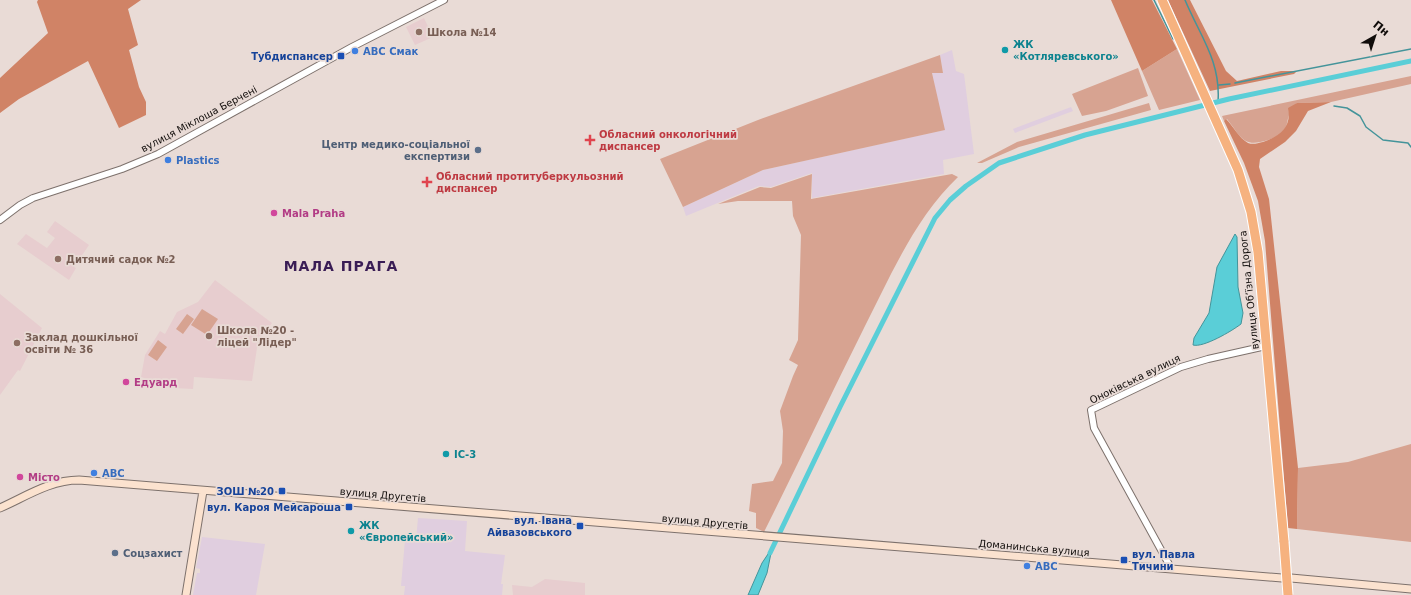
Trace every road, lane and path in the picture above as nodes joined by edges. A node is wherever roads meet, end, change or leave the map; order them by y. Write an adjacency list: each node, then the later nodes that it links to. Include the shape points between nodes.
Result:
1 (444, 0): 3 (street, вулиця Міклоша Берчені, via 359,42 158,154 33,198)
2 (1162, 0): 4 (highway, вулиця Обʼїзна Дорога, via 1238,170 1253,218)
3 (0, 220)
4 (1266, 346): 8 (street, Оноківська вулиця, via 1181,367 1091,410 1094,428); 13 (highway, вулиця Обʼїзна Дорога, bridge)
5 (203, 491): 6 (main road, вулиця Другетів, via 68,480 49,485); 7 (main road, вулиця Другетів); 12 (main road)
6 (0, 508)
7 (784, 538): 8 (main road, Доманинська вулиця)
8 (1171, 568): 9 (main road, Доманинська вулиця)
9 (1282, 578)
10 (1291, 578): 11 (main road)
11 (1411, 589)
12 (186, 595)
13 (1288, 595)

